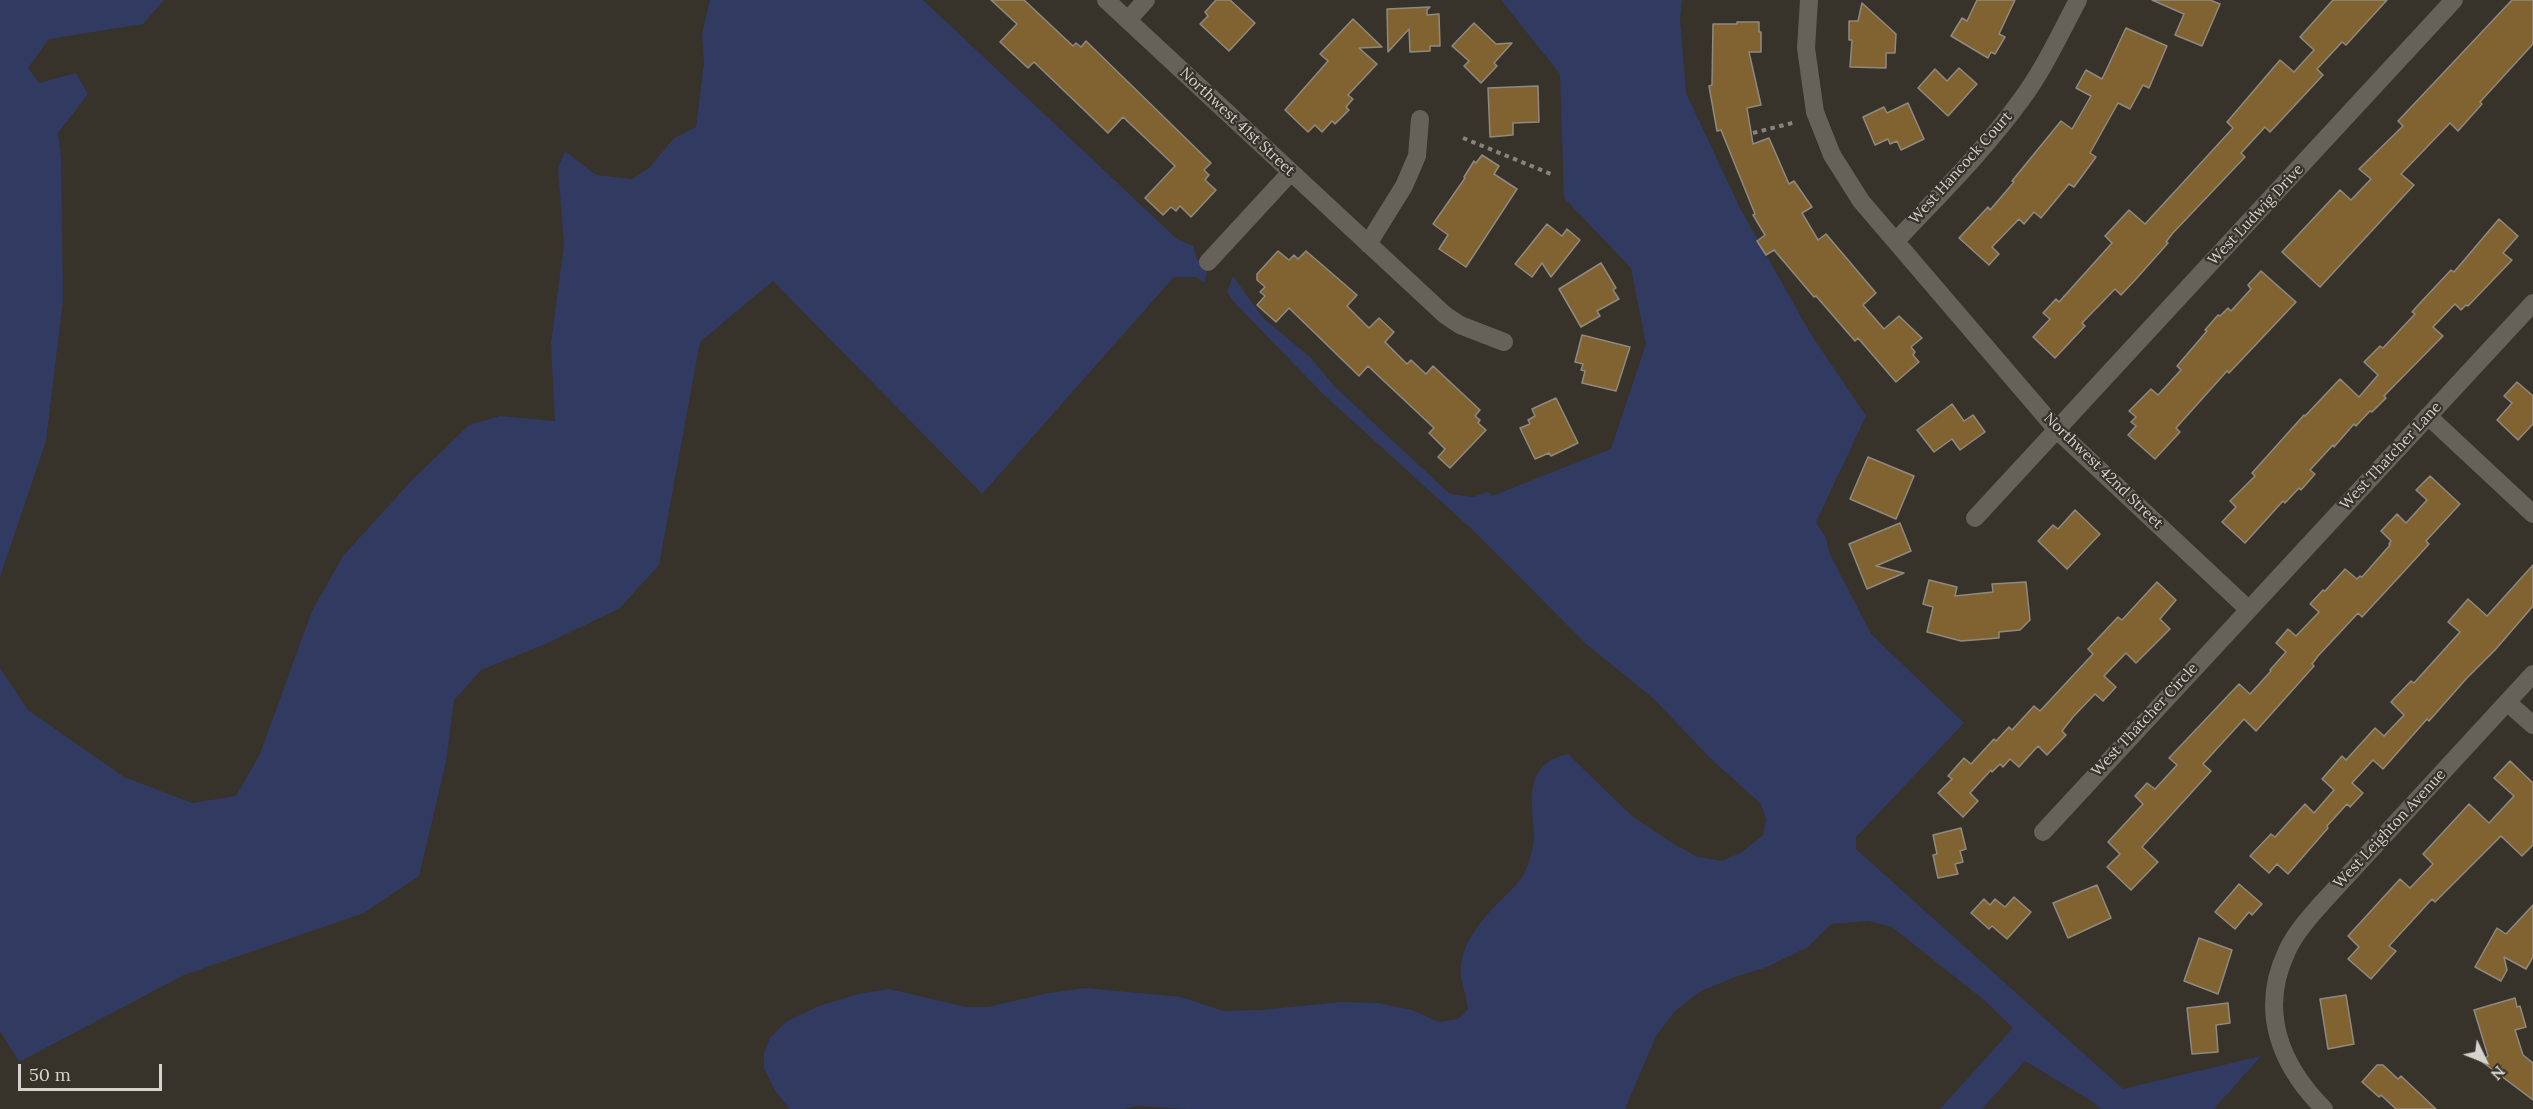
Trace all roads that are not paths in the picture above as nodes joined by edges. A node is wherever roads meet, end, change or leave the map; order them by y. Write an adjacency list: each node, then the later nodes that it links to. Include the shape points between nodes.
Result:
1 (1106, 0): 6 (street, Northwest 41st Street)
2 (1146, 0): 6 (street)
3 (1809, 0): 9 (street, Northwest 42nd Street, via 1806,48 1815,112 1832,154 1861,201)
4 (2078, 0): 9 (street, West Hancock Court, via 2041,70 1989,142)
5 (2454, 0): 15 (street, West Ludwig Drive)
6 (1128, 20): 8 (street, Northwest 41st Street)
7 (1420, 119): 10 (street, via 1417,156 1404,186)
8 (1291, 172): 10 (street, Northwest 41st Street); 11 (street)
9 (1896, 241): 15 (street, Northwest 42nd Street)
10 (1368, 244): 13 (street, Northwest 41st Street, via 1445,315)
11 (1209, 262)
12 (2533, 303): 14 (street, West Thatcher Lane)
13 (1504, 342)
14 (2428, 416): 16 (street); 18 (street, West Thatcher Lane)
15 (2057, 430): 17 (street, West Ludwig Drive); 18 (street, Northwest 42nd Street)
16 (2533, 514)
17 (1975, 518)
18 (2248, 609): 22 (street, West Thatcher Circle)
19 (2533, 674): 20 (street, West Leighton Avenue)
20 (2507, 702): 21 (street); 23 (street, West Leighton Avenue, via 2299,929 2286,952 2274,1001 2276,1028 2283,1053 2300,1083)
21 (2533, 726)
22 (2043, 832)
23 (2324, 1109)

